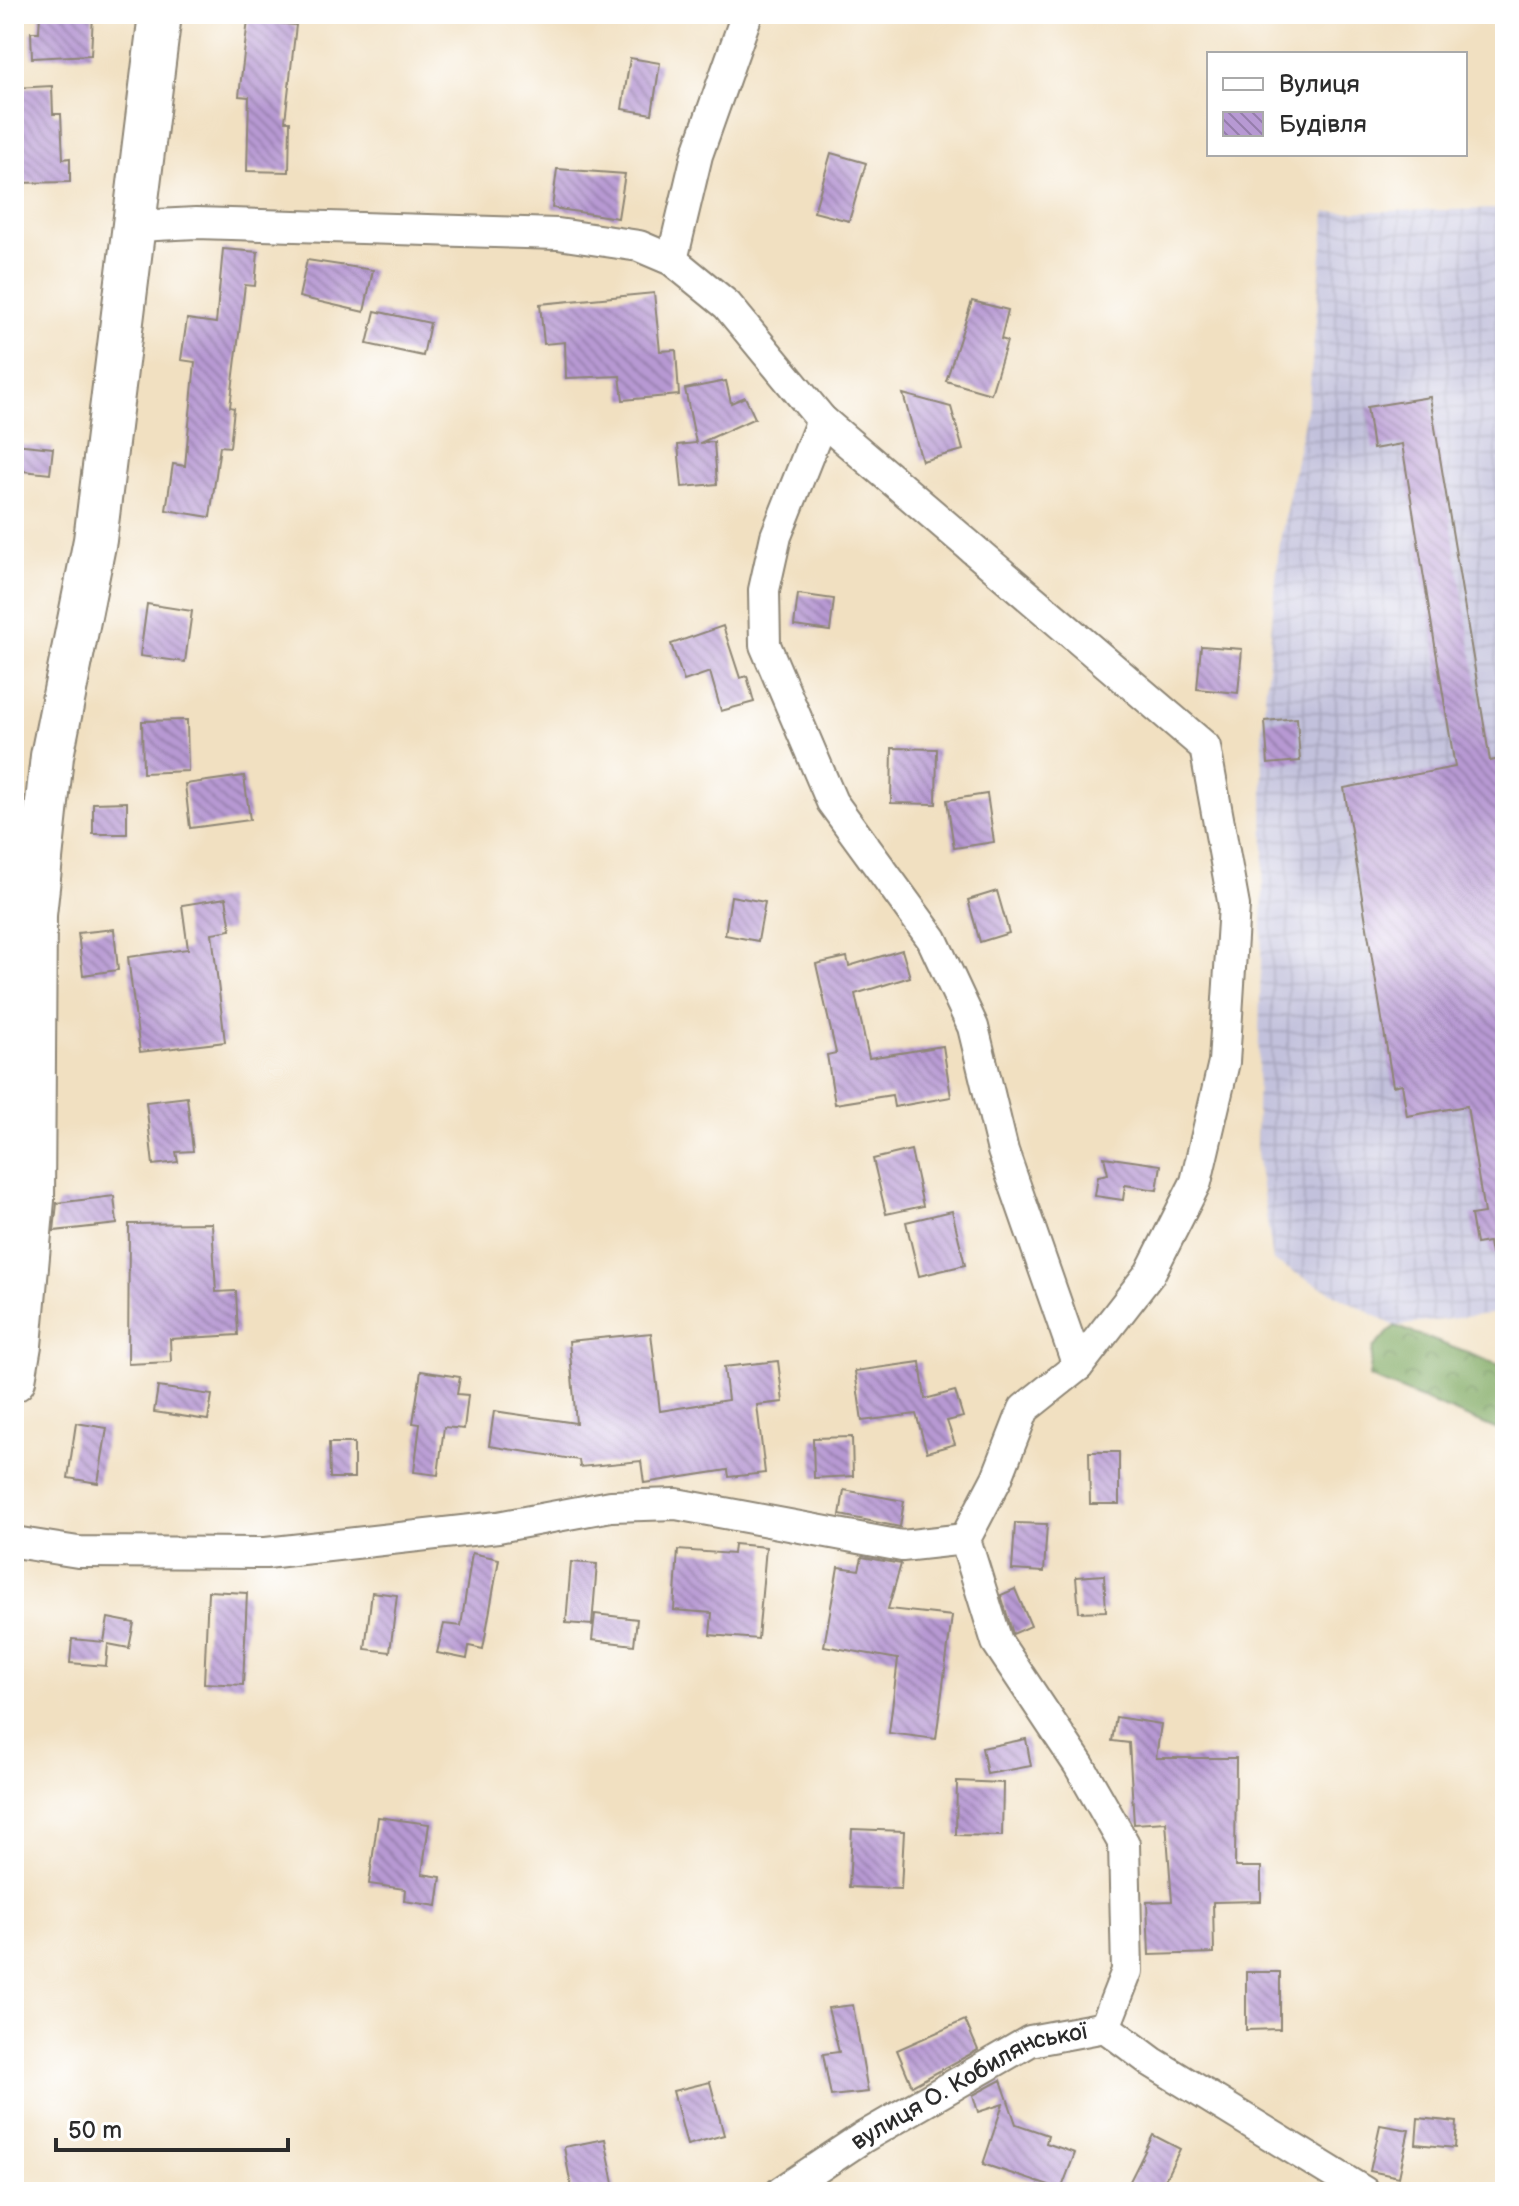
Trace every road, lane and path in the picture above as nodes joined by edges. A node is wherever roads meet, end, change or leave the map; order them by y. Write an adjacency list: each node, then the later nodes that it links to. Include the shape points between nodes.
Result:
1 (160, 14): 3 (main road)
2 (747, 14): 4 (street, via 697,155)
3 (137, 226): 4 (street, via 196,223 558,234 639,246); 7 (main road, via 95,540 50,770 35,915 33,1200)
4 (672, 260): 5 (street, via 727,305)
5 (822, 420): 6 (street, via 776,536 764,590 765,645 832,802 932,939 973,1027 1003,1151); 6 (street, via 1205,747 1234,906 1224,1062 1196,1182 1150,1273)
6 (1078, 1366): 8 (street, via 1024,1409)
7 (14, 1380)
8 (965, 1539): 9 (street, via 902,1546 676,1504 611,1506 498,1527 266,1553 78,1552); 10 (street, via 997,1642 1124,1844 1127,1971)
9 (14, 1542)
10 (1105, 2027): 11 (street, вулиця О. Кобилянської, via 1030,2041 862,2138); 12 (street, вулиця О. Кобилянської, via 1152,2062)
11 (781, 2192)
12 (1364, 2192)

